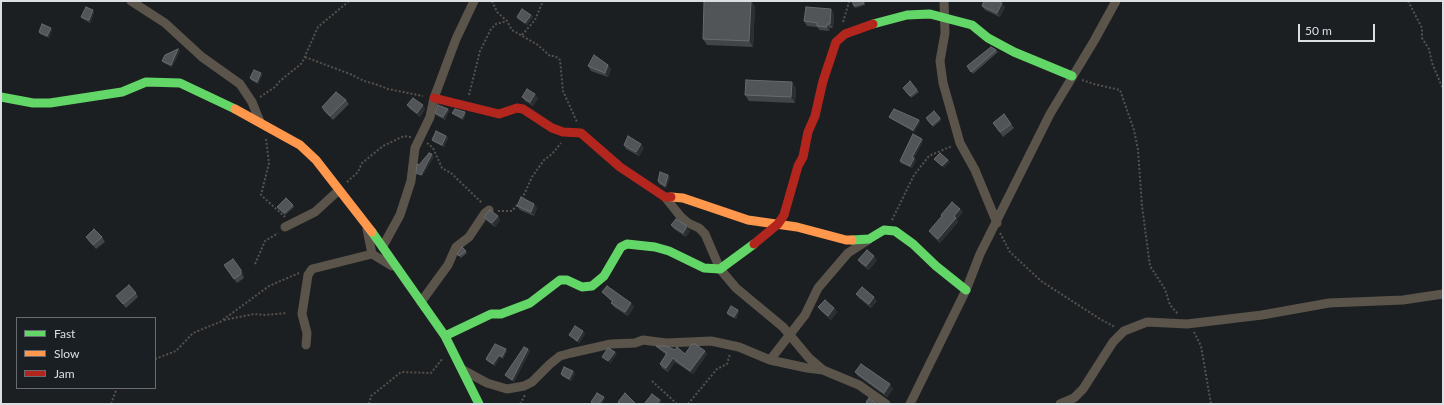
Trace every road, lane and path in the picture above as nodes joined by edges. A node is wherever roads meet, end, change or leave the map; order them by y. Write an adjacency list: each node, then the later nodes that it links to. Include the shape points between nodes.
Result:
1 (131, 1): 19 (street, via 165,23 202,57 240,84)
2 (349, 1): 14 (path, via 318,27)
3 (474, 1): 18 (street, via 456,39)
4 (492, 1): 11 (path, via 497,12)
5 (543, 1): 12 (path, via 535,20)
6 (847, 1): 13 (path, via 849,2)
7 (944, 1): 10 (street)
8 (1116, 1): 15 (street)
9 (1408, 1): 16 (path, via 1422,28 1422,38 1429,49)
10 (946, 17): 13 (street, via 930,14 907,15 876,23); 15 (street, via 972,25 988,38 1014,52); 25 (street, via 940,61 943,83)
11 (507, 21): 12 (path, via 512,30); 20 (path, via 496,24 491,29 480,51)
12 (522, 35): 23 (path, via 550,56 560,60 563,91)
13 (840, 37): 30 (street, via 823,81 815,116 808,132 804,157 798,166 784,214)
14 (305, 57): 18 (path, via 388,89); 19 (path, via 302,63 276,87)
15 (1072, 76): 29 (street, via 1050,114); 46 (path, via 1120,90 1138,150 1150,266 1166,289 1170,305)
16 (1443, 89)
17 (1, 97): 21 (street, via 50,104 122,92 146,82 180,83)
18 (434, 98): 20 (street); 24 (street, via 430,117)
19 (252, 102): 21 (street)
20 (466, 105): 22 (street, via 499,114 516,108 523,109 540,121)
21 (262, 124): 26 (street, via 308,151); 31 (path, via 269,163 261,195)
22 (570, 133): 23 (street); 28 (path, via 544,160 512,211)
23 (581, 133): 27 (street, via 602,153)
24 (420, 137): 26 (path, via 404,136 383,146 362,163 358,172); 28 (path, via 434,148 442,168 476,195); 35 (street, via 415,148 411,181 400,215)
25 (960, 143): 29 (street, via 975,170); 33 (path, via 929,156 914,175 896,213)
26 (339, 190): 31 (street, via 315,212); 32 (street)
27 (665, 197): 30 (street, via 683,198 723,213); 39 (street, via 681,217 705,234)
28 (489, 210): 43 (street, via 469,237 456,247 448,265)
29 (997, 223): 41 (street, via 980,254); 47 (path, via 1010,252 1041,281 1100,319)
30 (778, 224): 34 (street, via 846,240); 39 (street)
31 (288, 225): 37 (path, via 265,242)
32 (366, 225): 35 (street); 36 (street)
33 (884, 230): 34 (street); 41 (street, via 895,231)
34 (869, 239): 48 (street, via 848,253 818,288 805,315)
35 (383, 246): 40 (street)
36 (372, 254): 38 (street); 40 (street, via 385,260)
37 (255, 264)
38 (312, 269): 45 (path, via 268,286); 50 (street, via 308,275 302,314 307,333)
39 (720, 269): 48 (street, via 736,288 783,327); 49 (street, via 704,268 669,251 627,244 621,247 604,276 592,286 582,287 567,280 560,280 530,303 501,314 491,314)
40 (398, 271): 43 (street)
41 (966, 290): 65 (street)
42 (1443, 294): 46 (street, via 1403,300 1329,304)
43 (420, 302): 49 (street)
44 (287, 313): 45 (path, via 254,314)
45 (223, 320): 53 (path, via 193,333 176,351)
46 (1187, 324): 47 (street, via 1147,322); 67 (path, via 1201,346)
47 (1124, 331): 66 (street, via 1113,342 1083,389 1074,398)
48 (789, 335): 54 (street); 56 (street)
49 (445, 336): 52 (street)
50 (306, 344)
51 (739, 347): 54 (street); 55 (street, via 711,341 666,343 643,340 611,344 560,356 532,382 507,389 487,383); 63 (path, via 730,354 727,364 717,368)
52 (455, 356): 55 (street); 60 (path, via 441,359 431,373 401,372 371,396)
53 (156, 360)
54 (770, 360): 56 (street)
55 (462, 370): 61 (street)
56 (823, 370): 64 (street, via 859,385)
57 (652, 381): 62 (path)
58 (117, 389): 59 (path)
59 (111, 404)
60 (369, 404)
61 (479, 404)
62 (677, 404)
63 (688, 404)
64 (886, 404)
65 (910, 404)
66 (1060, 404)
67 (1212, 404)

